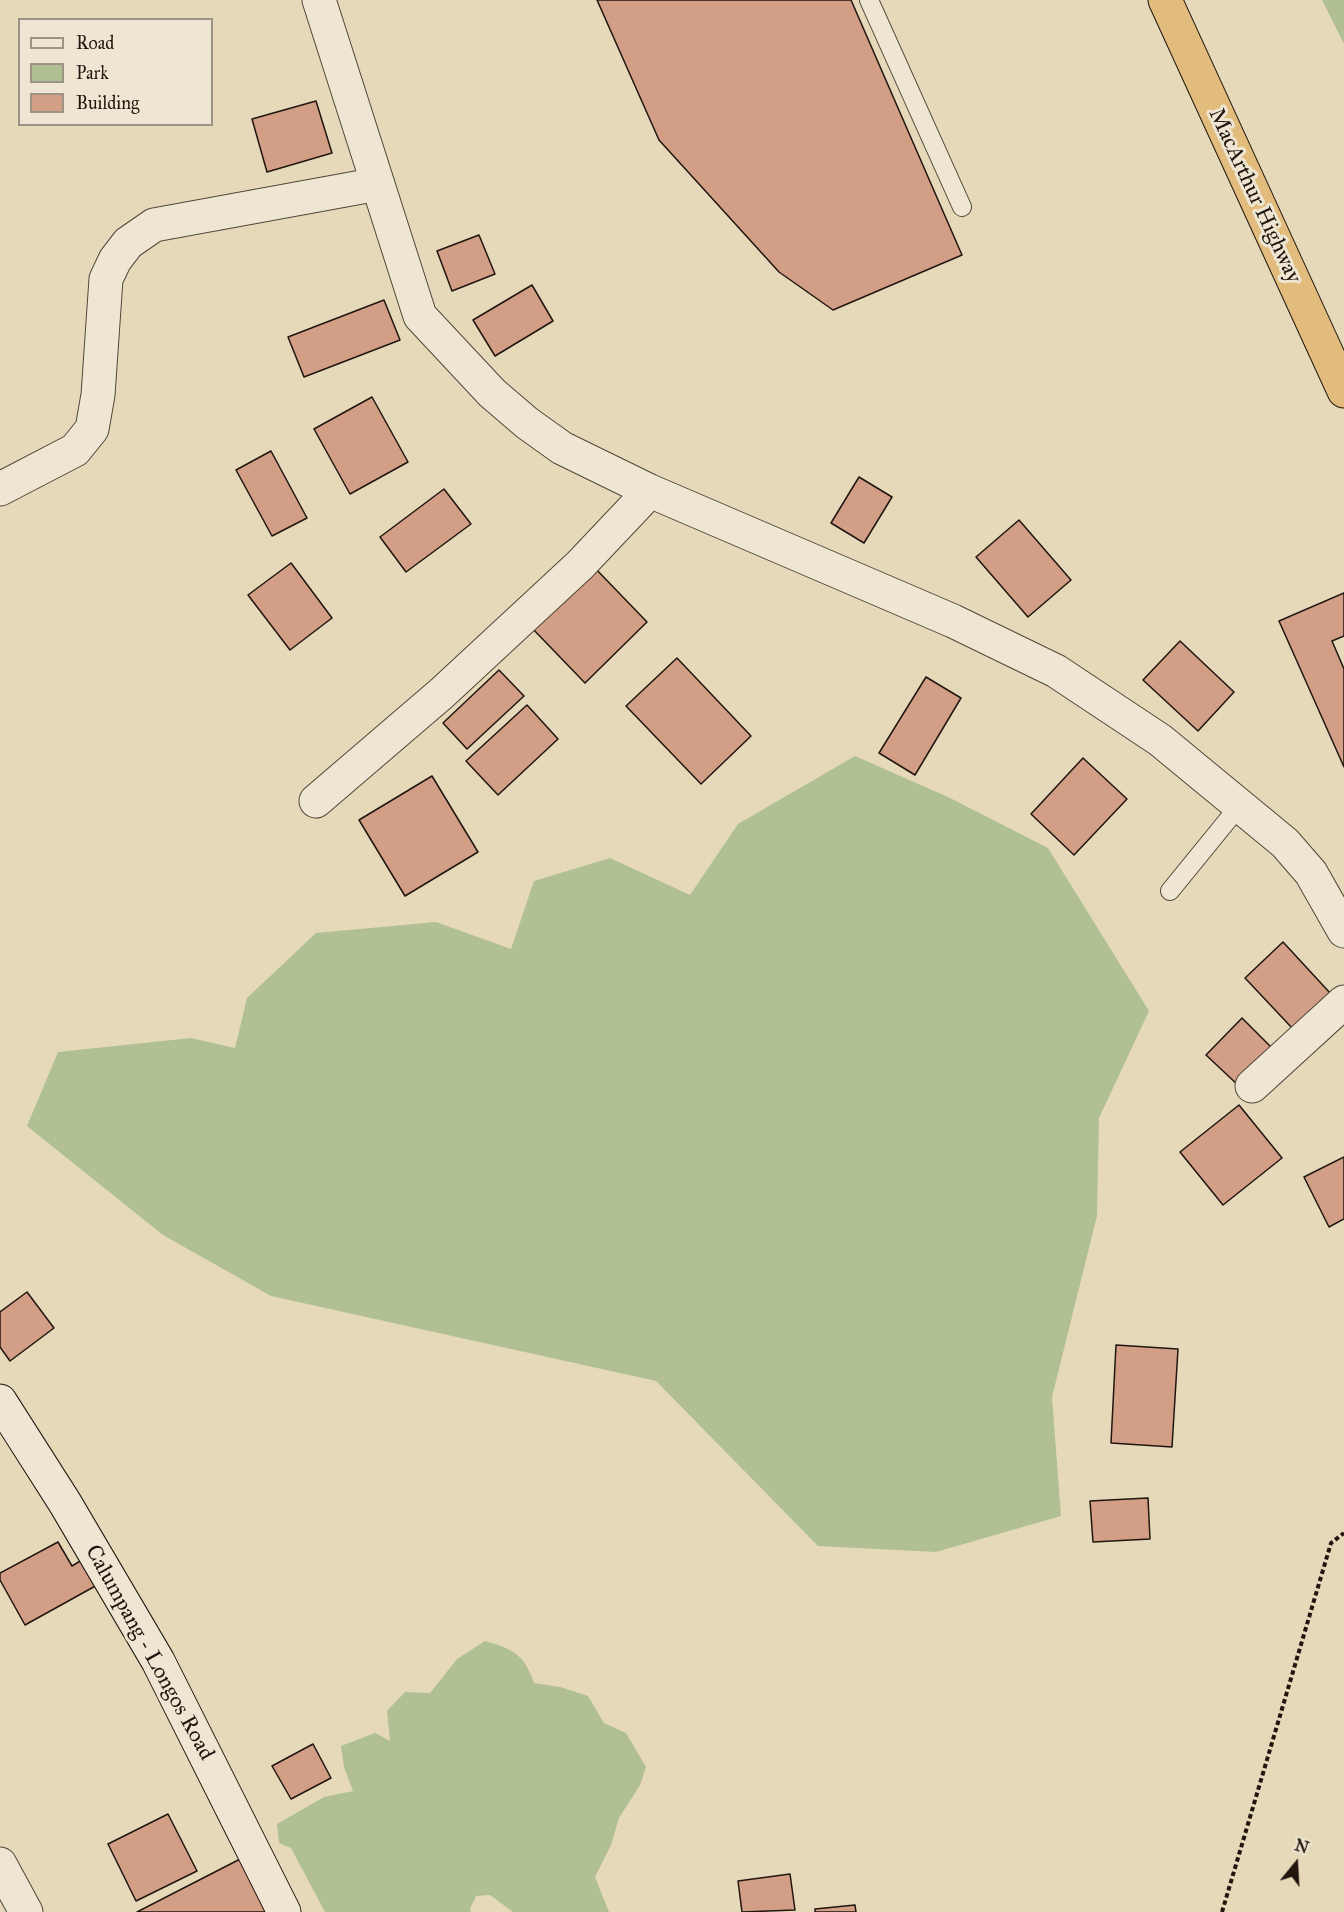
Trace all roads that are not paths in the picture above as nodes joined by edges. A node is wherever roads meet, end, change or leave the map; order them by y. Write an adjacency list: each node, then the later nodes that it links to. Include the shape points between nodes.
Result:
1 (319, 0): 4 (street)
2 (869, 0): 5 (lane)
3 (1164, 0): 6 (highway, MacArthur Highway)
4 (378, 184): 7 (street, via 154,225 128,243 106,279 92,429 75,450); 8 (street, via 420,316 492,393 527,423 562,448)
5 (962, 207)
6 (1344, 391)
7 (0, 489)
8 (650, 491): 9 (street, via 563,581 442,693); 10 (street, via 953,621 1056,671 1160,740)
9 (316, 801)
10 (1240, 805): 11 (lane); 12 (street, via 1285,843 1311,873)
11 (1170, 891)
12 (1344, 931)
13 (1344, 1002): 14 (street)
14 (1252, 1086)
15 (0, 1401): 18 (street, Calumpang - Longos Road, via 158,1661)
16 (0, 1864): 17 (street)
17 (26, 1912)
18 (284, 1912)

